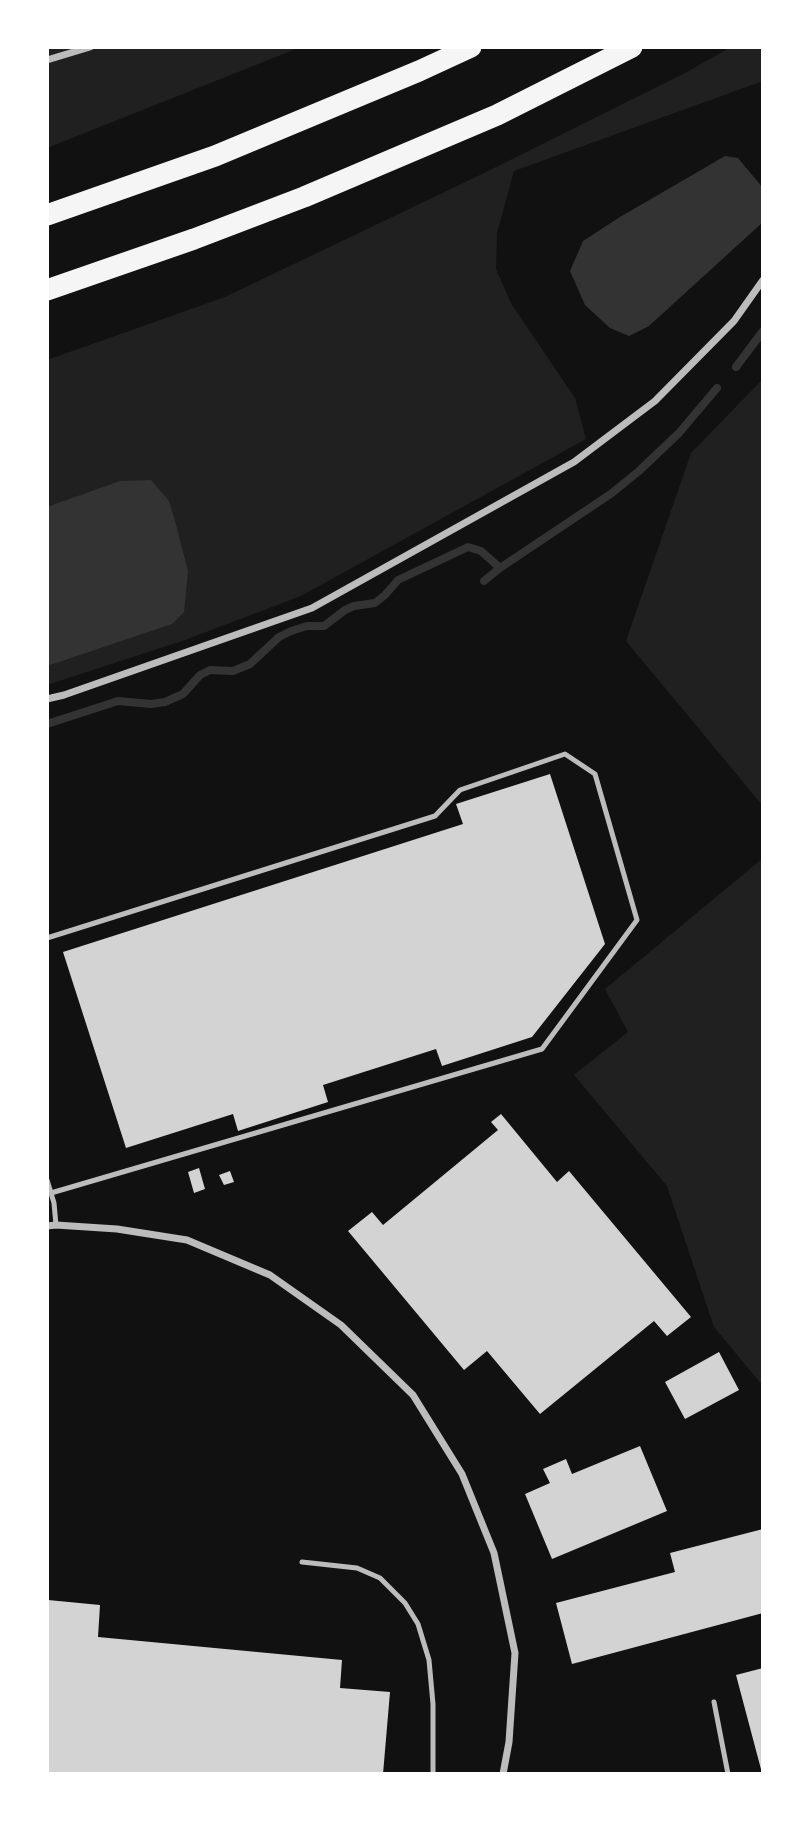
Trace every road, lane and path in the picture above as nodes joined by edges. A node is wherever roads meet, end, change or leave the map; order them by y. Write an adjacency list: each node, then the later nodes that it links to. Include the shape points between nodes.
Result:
1 (90, 47): 4 (street)
2 (471, 47): 5 (highway, via 215,156)
3 (632, 47): 7 (highway, via 497,115 316,192)
4 (47, 60)
5 (47, 215)
6 (763, 280): 8 (street, via 734,321 655,401 574,462 312,608)
7 (47, 289)
8 (47, 699)
9 (47, 938): 11 (lane, via 435,816 460,790 565,754 595,774 637,919 542,1049)
10 (47, 1180): 11 (lane)
11 (51, 1193): 12 (lane)
12 (57, 1225): 13 (street); 17 (street, via 187,1240 270,1275 341,1325 413,1395 462,1474 494,1553 515,1653)
13 (47, 1226)
14 (302, 1562): 16 (lane, via 357,1568 380,1578 418,1624 429,1660)
15 (714, 1702): 18 (lane)
16 (433, 1774)
17 (503, 1774)
18 (728, 1774)

